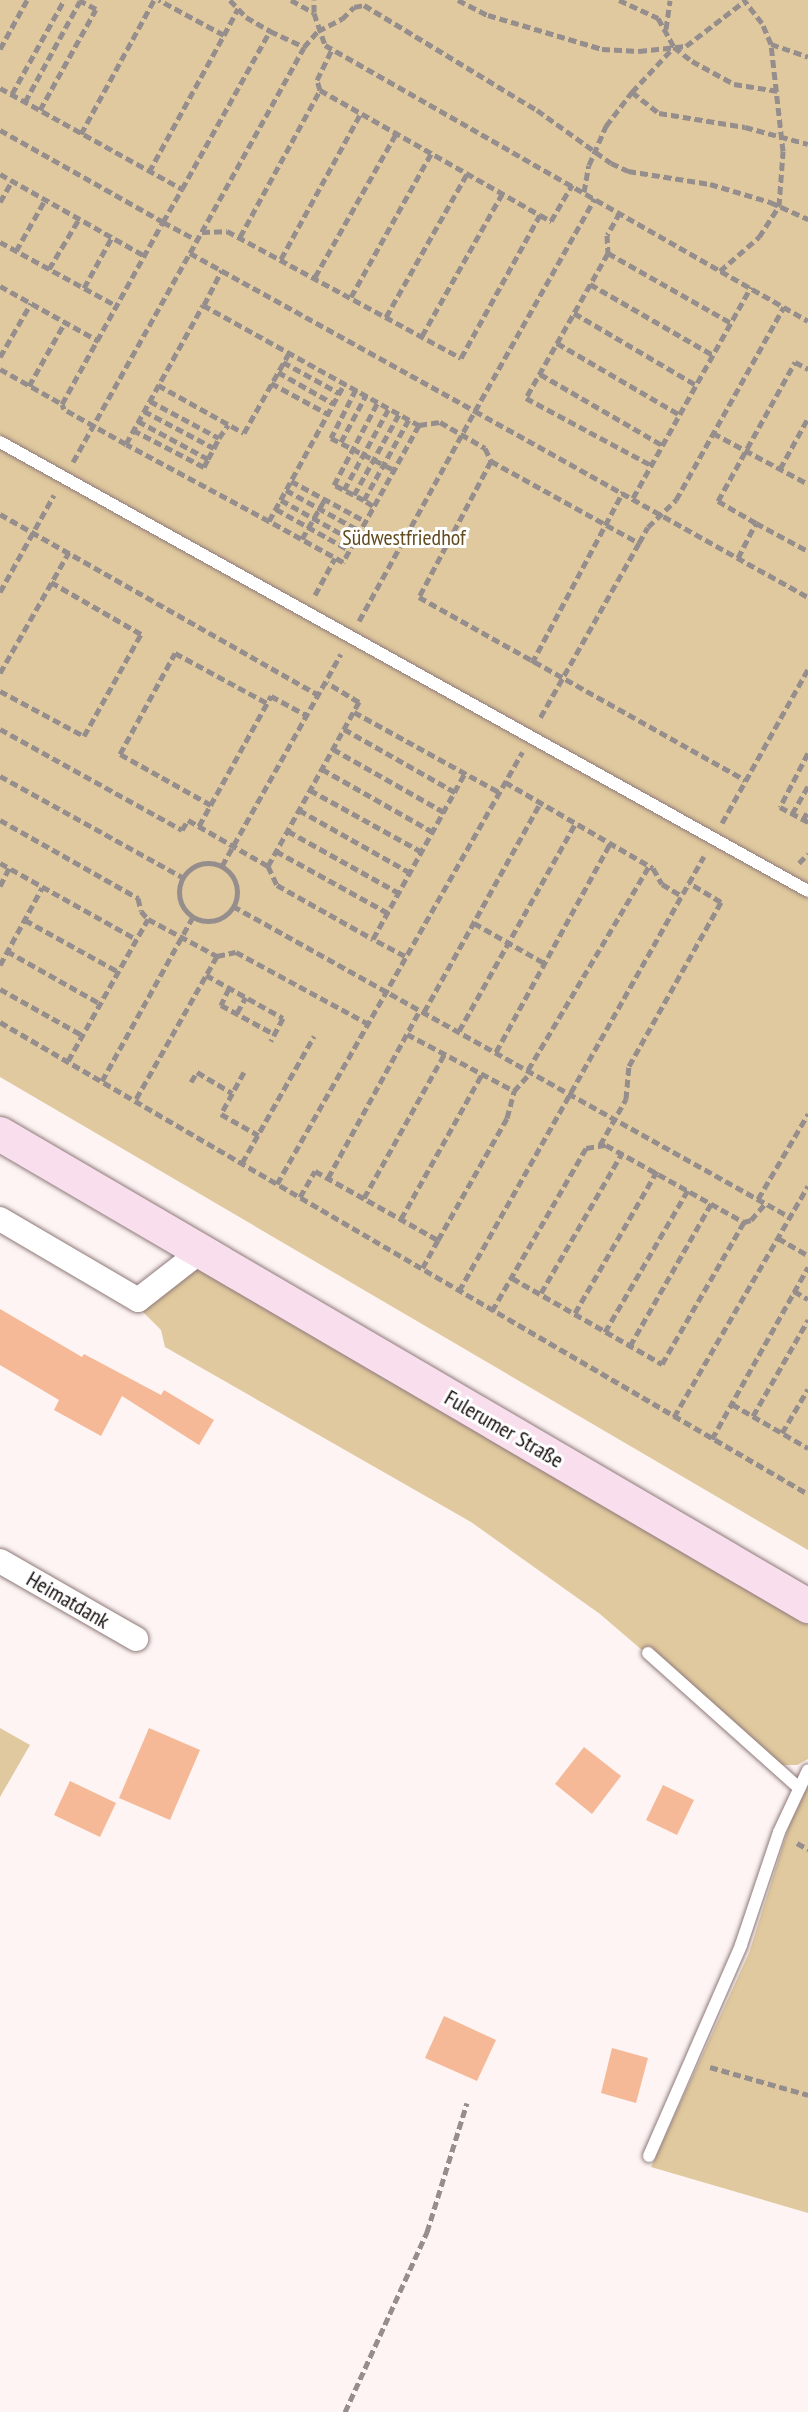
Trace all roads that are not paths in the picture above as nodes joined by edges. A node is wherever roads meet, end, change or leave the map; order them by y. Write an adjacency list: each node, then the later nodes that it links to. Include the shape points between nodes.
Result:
1 (0, 442): 2 (lane)
2 (808, 891)
3 (0, 1134): 5 (main road, Fulerumer Straße)
4 (0, 1219): 5 (street, via 138,1300)
5 (201, 1251): 7 (main road, Fulerumer Straße)
6 (0, 1561): 8 (street, Heimatdank)
7 (808, 1606)
8 (136, 1639)
9 (648, 1653): 11 (lane)
10 (808, 1770): 11 (lane)
11 (799, 1788): 12 (lane, via 741,1945)
12 (649, 2156)

